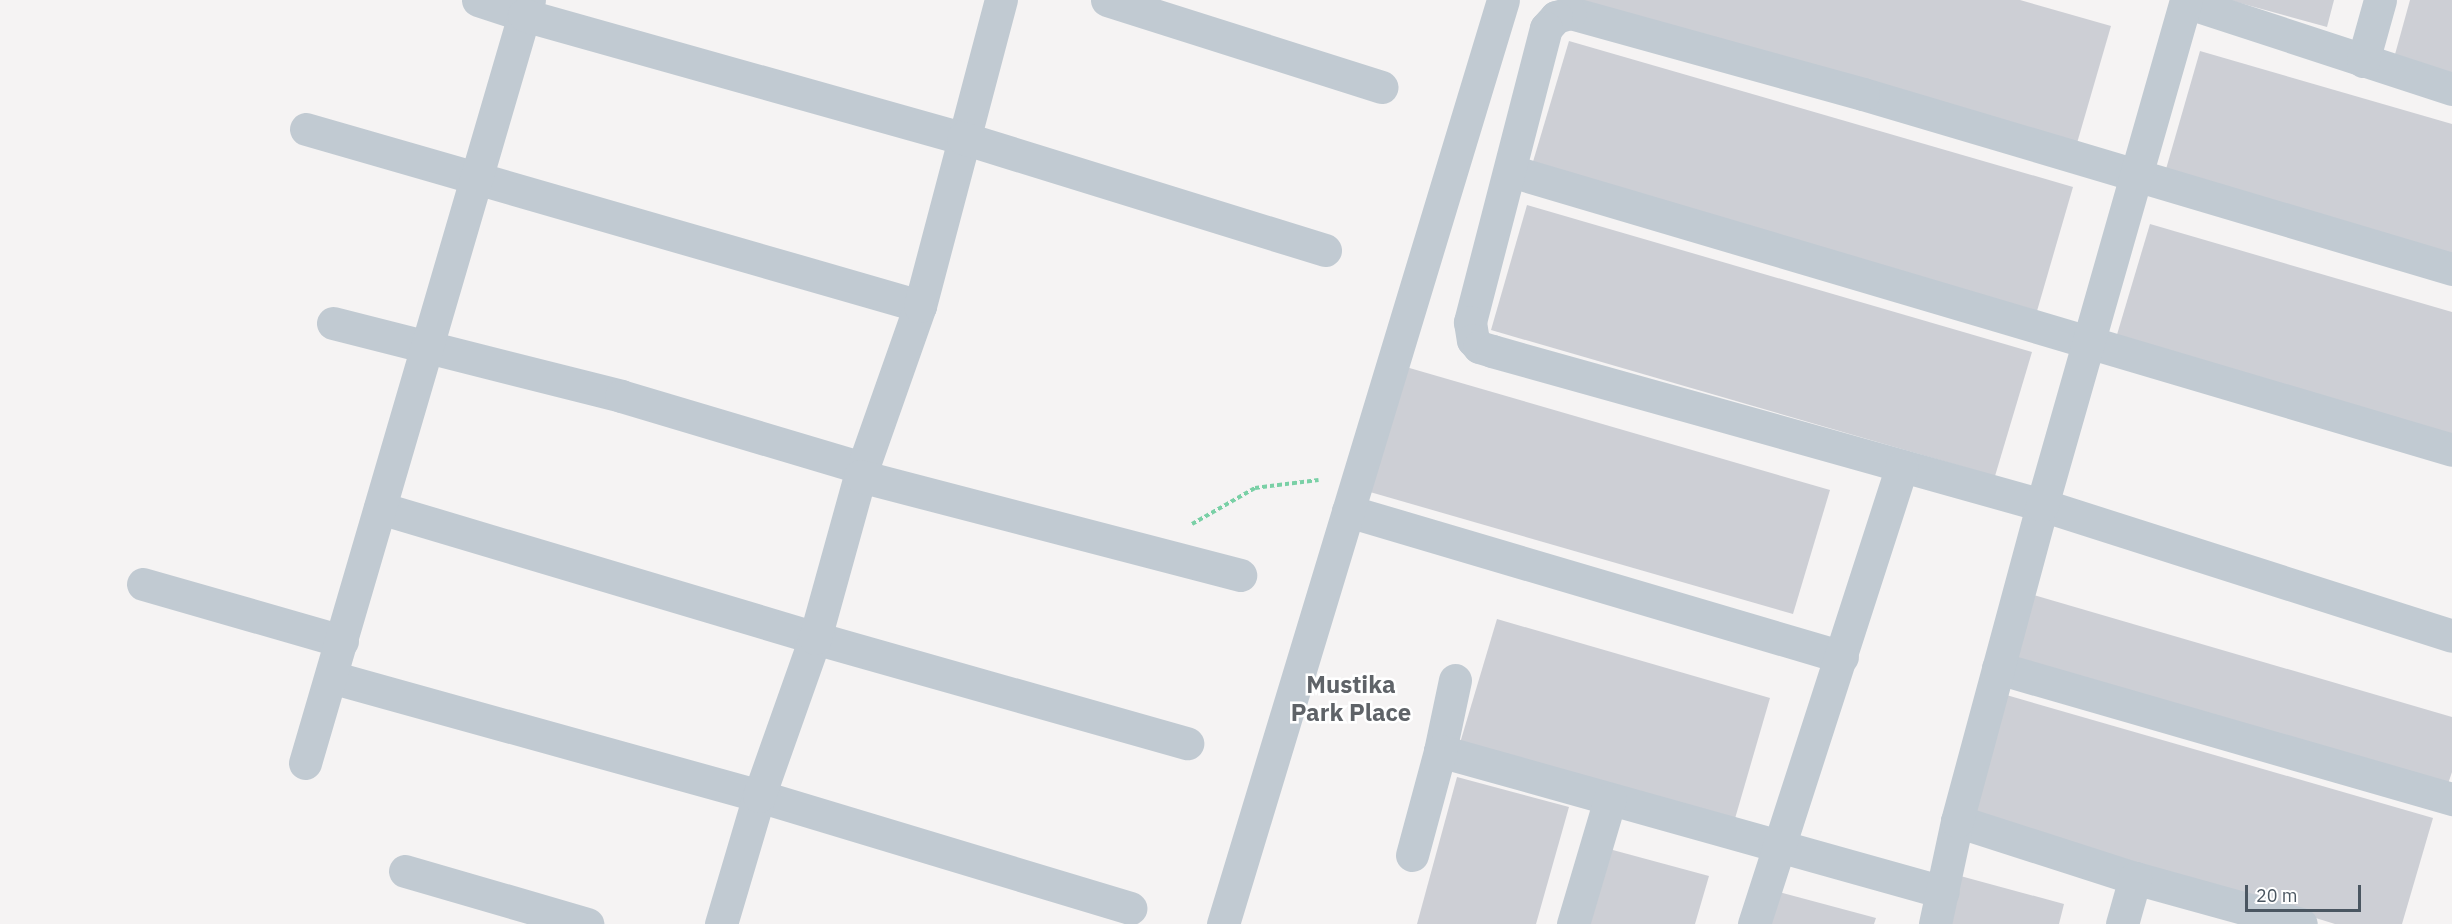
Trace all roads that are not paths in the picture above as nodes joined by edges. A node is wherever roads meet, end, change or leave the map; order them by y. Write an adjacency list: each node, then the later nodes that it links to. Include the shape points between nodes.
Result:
1 (478, 0): 7 (street)
2 (1001, 0): 12 (street)
3 (1503, 0): 27 (street, via 1362,475)
4 (2380, 0): 8 (street)
5 (2186, 1): 8 (street); 14 (street)
6 (1120, 2): 9 (street)
7 (527, 8): 12 (street); 15 (street)
8 (2363, 61): 10 (street)
9 (1382, 87)
10 (2452, 89)
11 (306, 129): 15 (street)
12 (963, 138): 16 (street); 18 (street)
13 (1511, 171): 14 (street, via 1546,28 1556,18 1570,13 1863,94); 21 (street); 23 (street, via 1472,312 1471,332 1479,347)
14 (2135, 177): 17 (street); 21 (street)
15 (475, 179): 18 (street); 20 (street)
16 (1325, 250)
17 (2452, 269)
18 (920, 306): 24 (street)
19 (333, 323): 20 (street)
20 (428, 345): 24 (street); 26 (street)
21 (2089, 345): 22 (street); 25 (street)
22 (2452, 450)
23 (1902, 466): 25 (street); 33 (street)
24 (862, 472): 28 (street); 31 (street)
25 (2042, 505): 30 (street); 34 (street)
26 (380, 507): 31 (street); 32 (street)
27 (1347, 511): 33 (street); 52 (street)
28 (1240, 575)
29 (143, 584): 32 (street)
30 (2452, 636)
31 (815, 638): 37 (street); 40 (street)
32 (342, 641): 35 (street)
33 (1842, 657): 44 (street)
34 (1998, 668): 41 (street); 43 (street)
35 (331, 677): 39 (street); 40 (street)
36 (1455, 680): 38 (street)
37 (1188, 743)
38 (1440, 751): 42 (street); 45 (street)
39 (305, 763)
40 (759, 796): 49 (street); 51 (street)
41 (2452, 799)
42 (1610, 800): 44 (street); 53 (street)
43 (1957, 821): 47 (street); 48 (street)
44 (1776, 847): 48 (street); 54 (street)
45 (1412, 855)
46 (405, 871): 50 (street)
47 (2135, 878): 56 (street); 57 (street)
48 (1943, 892): 55 (street)
49 (1131, 908)
50 (587, 924)
51 (721, 924)
52 (1223, 924)
53 (1573, 924)
54 (1754, 924)
55 (1935, 924)
56 (2122, 924)
57 (2301, 924)

